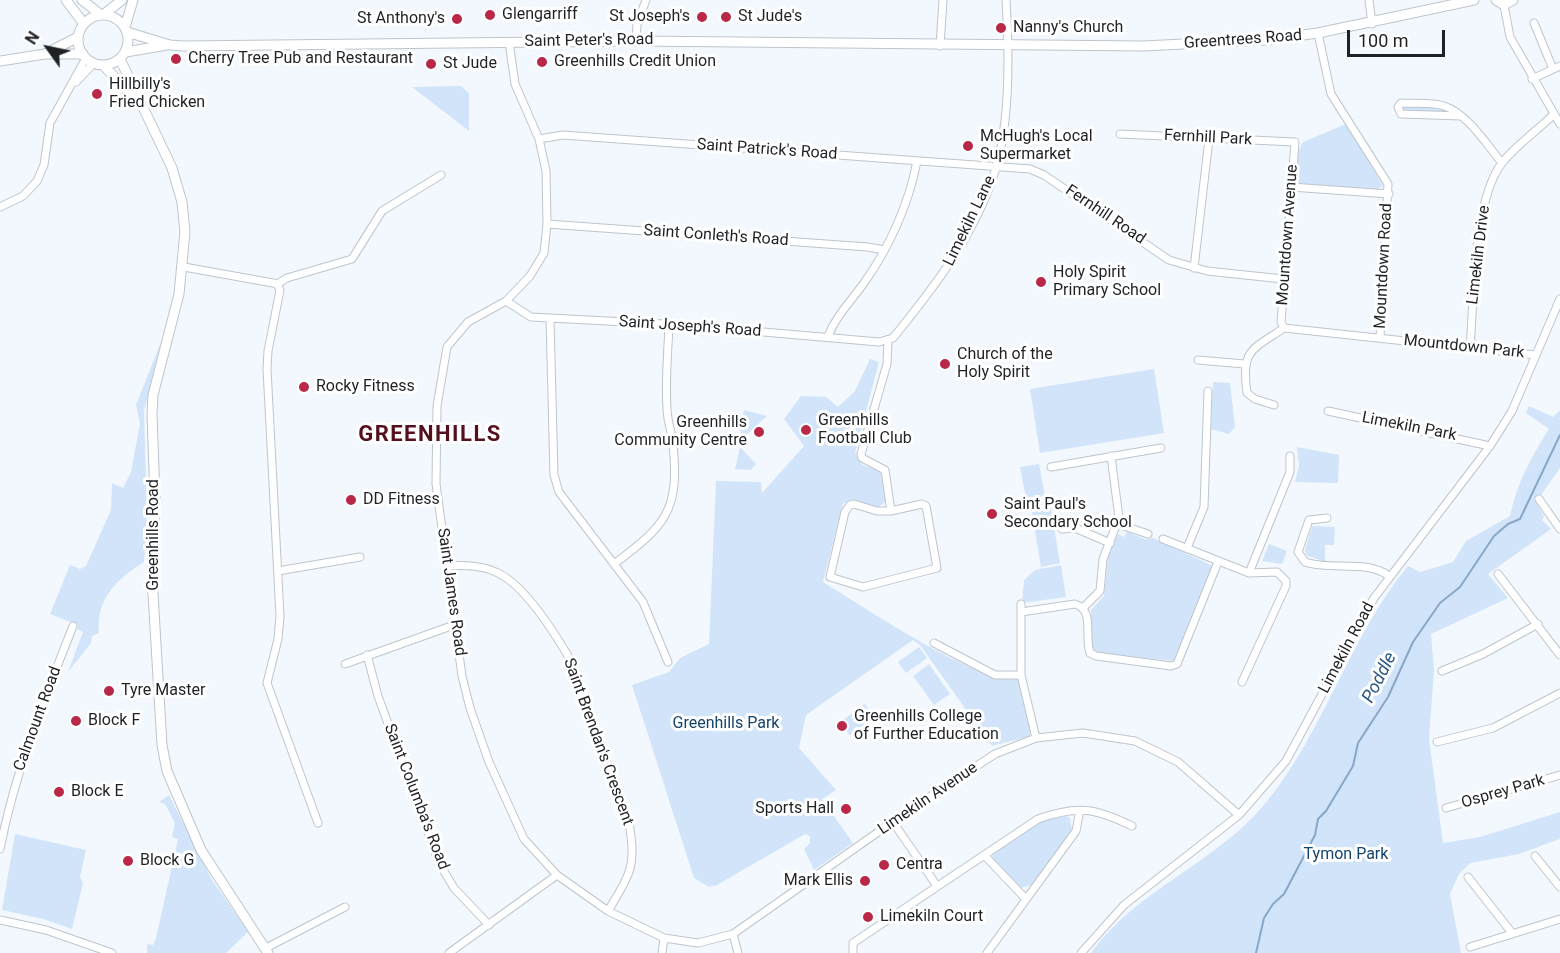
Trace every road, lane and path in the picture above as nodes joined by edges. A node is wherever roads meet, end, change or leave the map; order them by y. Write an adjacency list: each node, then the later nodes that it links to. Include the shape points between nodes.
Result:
1 (66, 0): 13 (main road)
2 (82, 0): 11 (main road)
3 (122, 0): 11 (main road)
4 (133, 0): 15 (main road)
5 (646, 0): 18 (street)
6 (943, 0): 21 (street)
7 (1006, 0): 22 (street, Limekiln Lane)
8 (1369, 0): 14 (street)
9 (1474, 0): 14 (main road, Greentrees Road)
10 (1504, 2): 28 (street, via 1510,37)
11 (102, 15): 13 (main road); 15 (main road, via 116,18)
12 (1534, 23): 27 (street)
13 (84, 24): 17 (main road)
14 (1372, 24): 16 (main road, Greentrees Road)
15 (126, 29): 20 (main road, Saint Peter's Road); 24 (main road)
16 (1318, 33): 22 (main road, Greentrees Road, via 1178,45); 42 (street, Mountdown Road, via 1331,94 1388,184)
17 (78, 37): 23 (main road); 25 (main road)
18 (636, 40): 19 (main road, Saint Peter's Road); 21 (main road, Saint Peter's Road)
19 (509, 42): 20 (main road, Saint Peter's Road); 34 (street, Saint James Road, via 515,84)
20 (170, 45): 24 (main road, Saint Peter's Road)
21 (940, 46): 22 (main road, Saint Peter's Road)
22 (1007, 47): 39 (street, Limekiln Lane, via 1006,98)
23 (45, 54): 25 (main road); 26 (main road)
24 (123, 55): 25 (main road); 29 (main road, Greenhills Road)
25 (91, 60): 29 (main road, Greenhills Road); 43 (street, via 50,123 44,165 37,181 23,196)
26 (0, 61)
27 (1557, 67): 28 (street)
28 (1532, 78): 30 (street)
29 (140, 103): 46 (main road, Greenhills Road, via 166,155 182,202)
30 (1553, 115): 32 (street); 38 (street, Limekiln Drive)
31 (1461, 116): 31 (street, via 1401,114 1398,106 1442,105); 38 (street)
32 (1560, 124)
33 (1120, 134): 35 (street, Fernhill Park)
34 (539, 139): 37 (street, Saint Patrick's Road, via 563,135); 44 (street, Saint James Road, via 546,171)
35 (1209, 139): 36 (street, Fernhill Park); 47 (street)
36 (1295, 142): 41 (street, Mountdown Avenue)
37 (917, 161): 39 (street, Saint Patrick's Road); 45 (street)
38 (1502, 163): 58 (street, Limekiln Drive, via 1484,203)
39 (996, 167): 47 (street, Fernhill Road, via 1030,169 1044,175 1169,260); 57 (street, Limekiln Lane, via 952,261)
40 (441, 175): 49 (street, via 382,211 352,259)
41 (1291, 188): 42 (street); 48 (street, Mountdown Avenue)
42 (1389, 194): 56 (street, Mountdown Road)
43 (0, 207)
44 (547, 224): 45 (street, Saint Conleth's Road); 51 (street, Saint James Road, via 539,264)
45 (884, 250): 55 (street)
46 (184, 267): 49 (street); 130 (main road, Greenhills Road, via 152,405 152,577 162,746 166,771 201,850)
47 (1194, 268): 48 (street, Fernhill Road)
48 (1283, 279): 54 (street, Mountdown Avenue)
49 (277, 284): 84 (street, via 280,290 267,369)
50 (1560, 299): 59 (street, Limekiln Road)
51 (506, 301): 52 (street, Saint Joseph's Road, via 525,314); 83 (street, Saint James Road, via 456,333 447,346 441,368 436,484)
52 (550, 319): 53 (street, Saint Joseph's Road); 82 (street, via 554,475 559,492)
53 (669, 325): 55 (street, Saint Joseph's Road); 82 (street, via 667,409 676,481 661,523)
54 (1284, 328): 56 (street, Mountdown Park); 61 (street, via 1257,345)
55 (828, 336): 57 (street, Saint Joseph's Road)
56 (1380, 338): 58 (street, Mountdown Park)
57 (888, 341): 71 (street, via 887,364 861,454 866,461 885,470)
58 (1470, 348): 59 (street, Mountdown Park)
59 (1536, 355): 65 (street, Limekiln Road, via 1512,411)
60 (1198, 360): 61 (street)
61 (1244, 364): 63 (street, via 1247,393)
62 (1208, 391): 79 (street, via 1204,507)
63 (1274, 405)
64 (1328, 411): 65 (street, Limekiln Park)
65 (1490, 446): 87 (street, Limekiln Road)
66 (1161, 448): 67 (street)
67 (1112, 456): 69 (street); 73 (street)
68 (1290, 456): 85 (street, via 1290,472)
69 (1051, 467)
70 (1539, 499): 75 (street)
71 (891, 511): 71 (street, via 926,506 937,568 863,586 830,578 849,506)
72 (1327, 518): 87 (street, via 1309,520 1298,552 1305,562 1371,568)
73 (1118, 524): 76 (street); 78 (street)
74 (1062, 529): 78 (street, via 1075,528)
75 (1560, 529)
76 (1148, 534)
77 (1163, 539): 79 (street)
78 (1110, 543): 89 (street, via 1103,559 1100,591)
79 (1187, 548): 81 (street)
80 (360, 557): 84 (street)
81 (1218, 562): 85 (street); 89 (street, via 1176,664 1090,653)
82 (614, 564): 97 (street, via 643,602)
83 (447, 566): 92 (street, Saint James Road); 122 (street, Saint Brendan's Crescent, via 486,569 509,580 567,654 629,823 634,851 630,875)
84 (278, 571): 110 (street, via 279,628 267,683)
85 (1249, 573): 101 (street, via 1277,572 1286,586)
86 (1498, 574): 91 (street)
87 (1389, 576): 108 (street, Limekiln Road, via 1366,610 1290,755)
88 (1021, 604): 90 (street)
89 (1083, 608): 90 (street, via 1075,604)
90 (1021, 612): 100 (street)
91 (1538, 624): 96 (street); 99 (street)
92 (454, 625): 95 (street); 115 (street, Saint James Road, via 470,708 489,762 524,839)
93 (73, 626): 112 (street, Calmount Road, via 26,748)
94 (934, 643): 100 (street, via 995,675)
95 (368, 654): 98 (street); 125 (street, Saint Columba's Road, via 378,696 439,862 454,888)
96 (1560, 656)
97 (668, 662)
98 (345, 664)
99 (1442, 671)
100 (1021, 675): 103 (street)
101 (1242, 682)
102 (1560, 693): 104 (street, via 1493,728)
103 (1036, 738): 108 (street, Limekiln Avenue, via 1083,733 1135,741 1178,762); 109 (street, Limekiln Avenue, via 1003,749)
104 (1437, 742)
105 (1560, 775): 106 (street, Osprey Park)
106 (1446, 808)
107 (1080, 810): 111 (street, via 1104,813); 113 (street, via 1038,819); 120 (street, via 1076,831)
108 (1239, 815): 137 (street, Limekiln Road, via 1132,898)
109 (893, 822): 117 (street, Limekiln Avenue); 118 (street)
110 (318, 823)
111 (1132, 826)
112 (0, 849)
113 (984, 855): 118 (street); 120 (street)
114 (1535, 856): 119 (street)
115 (557, 875): 122 (street, Saint James Road); 125 (street)
116 (1468, 877): 126 (street)
117 (815, 878): 127 (street, Saint James Road)
118 (937, 886): 135 (street, via 853,943)
119 (1560, 886)
120 (1026, 899): 136 (street)
121 (345, 907): 130 (street)
122 (608, 911): 128 (street, Saint James Road)
123 (1560, 919): 126 (street)
124 (0, 920): 131 (street, via 46,930)
125 (489, 925): 132 (street)
126 (1512, 933): 129 (street)
127 (733, 934): 128 (street, Saint James Road, via 698,943); 134 (street)
128 (664, 938): 133 (street)
129 (1470, 947)
130 (267, 951)
131 (112, 953)
132 (449, 953)
133 (662, 953)
134 (738, 953)
135 (853, 953)
136 (987, 953)
137 (1081, 953)

